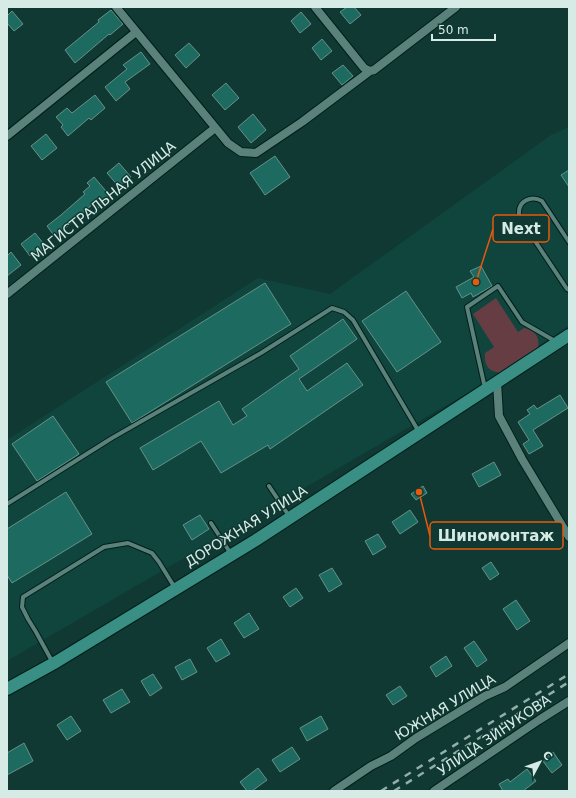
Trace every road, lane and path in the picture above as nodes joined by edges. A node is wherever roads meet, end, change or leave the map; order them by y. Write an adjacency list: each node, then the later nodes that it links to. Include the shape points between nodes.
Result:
1 (116, 7): 4 (street)
2 (315, 7): 5 (street, via 364,68)
3 (456, 7): 5 (street)
4 (136, 32): 6 (street); 7 (street)
5 (370, 71): 6 (street, via 256,153 241,152 234,148)
6 (215, 128): 10 (street, МАГИСТРАЛЬНАЯ УЛИЦА)
7 (7, 136)
8 (569, 242): 9 (lane, via 542,200 527,199 521,205 519,213 522,220)
9 (569, 290)
10 (7, 294)
11 (569, 335): 12 (main road, ДОРОЖНАЯ УЛИЦА)
12 (558, 342): 13 (main road, ДОРОЖНАЯ УЛИЦА); 14 (lane, via 522,322 498,286 473,302 467,307)
13 (497, 382): 14 (main road, ДОРОЖНАЯ УЛИЦА); 20 (street, via 500,416 522,459)
14 (486, 389): 15 (main road, ДОРОЖНАЯ УЛИЦА)
15 (419, 433): 17 (lane, via 353,320 344,312 332,308 261,353 112,438); 18 (main road, ДОРОЖНАЯ УЛИЦА)
16 (269, 486): 18 (lane)
17 (7, 504)
18 (290, 518): 21 (main road, ДОРОЖНАЯ УЛИЦА)
19 (211, 522): 21 (lane)
20 (569, 537)
21 (231, 555): 22 (main road, ДОРОЖНАЯ УЛИЦА)
22 (175, 589): 24 (main road, ДОРОЖНАЯ УЛИЦА); 24 (lane, via 152,553 128,543 104,547 23,597 22,607)
23 (569, 643): 27 (street, ЮЖНАЯ УЛИЦА, via 505,687 485,696)
24 (53, 663): 25 (main road, ДОРОЖНАЯ УЛИЦА)
25 (7, 689)
26 (569, 701): 28 (street, УЛИЦА ЗИНУКОВА)
27 (334, 791)
28 (434, 791)

